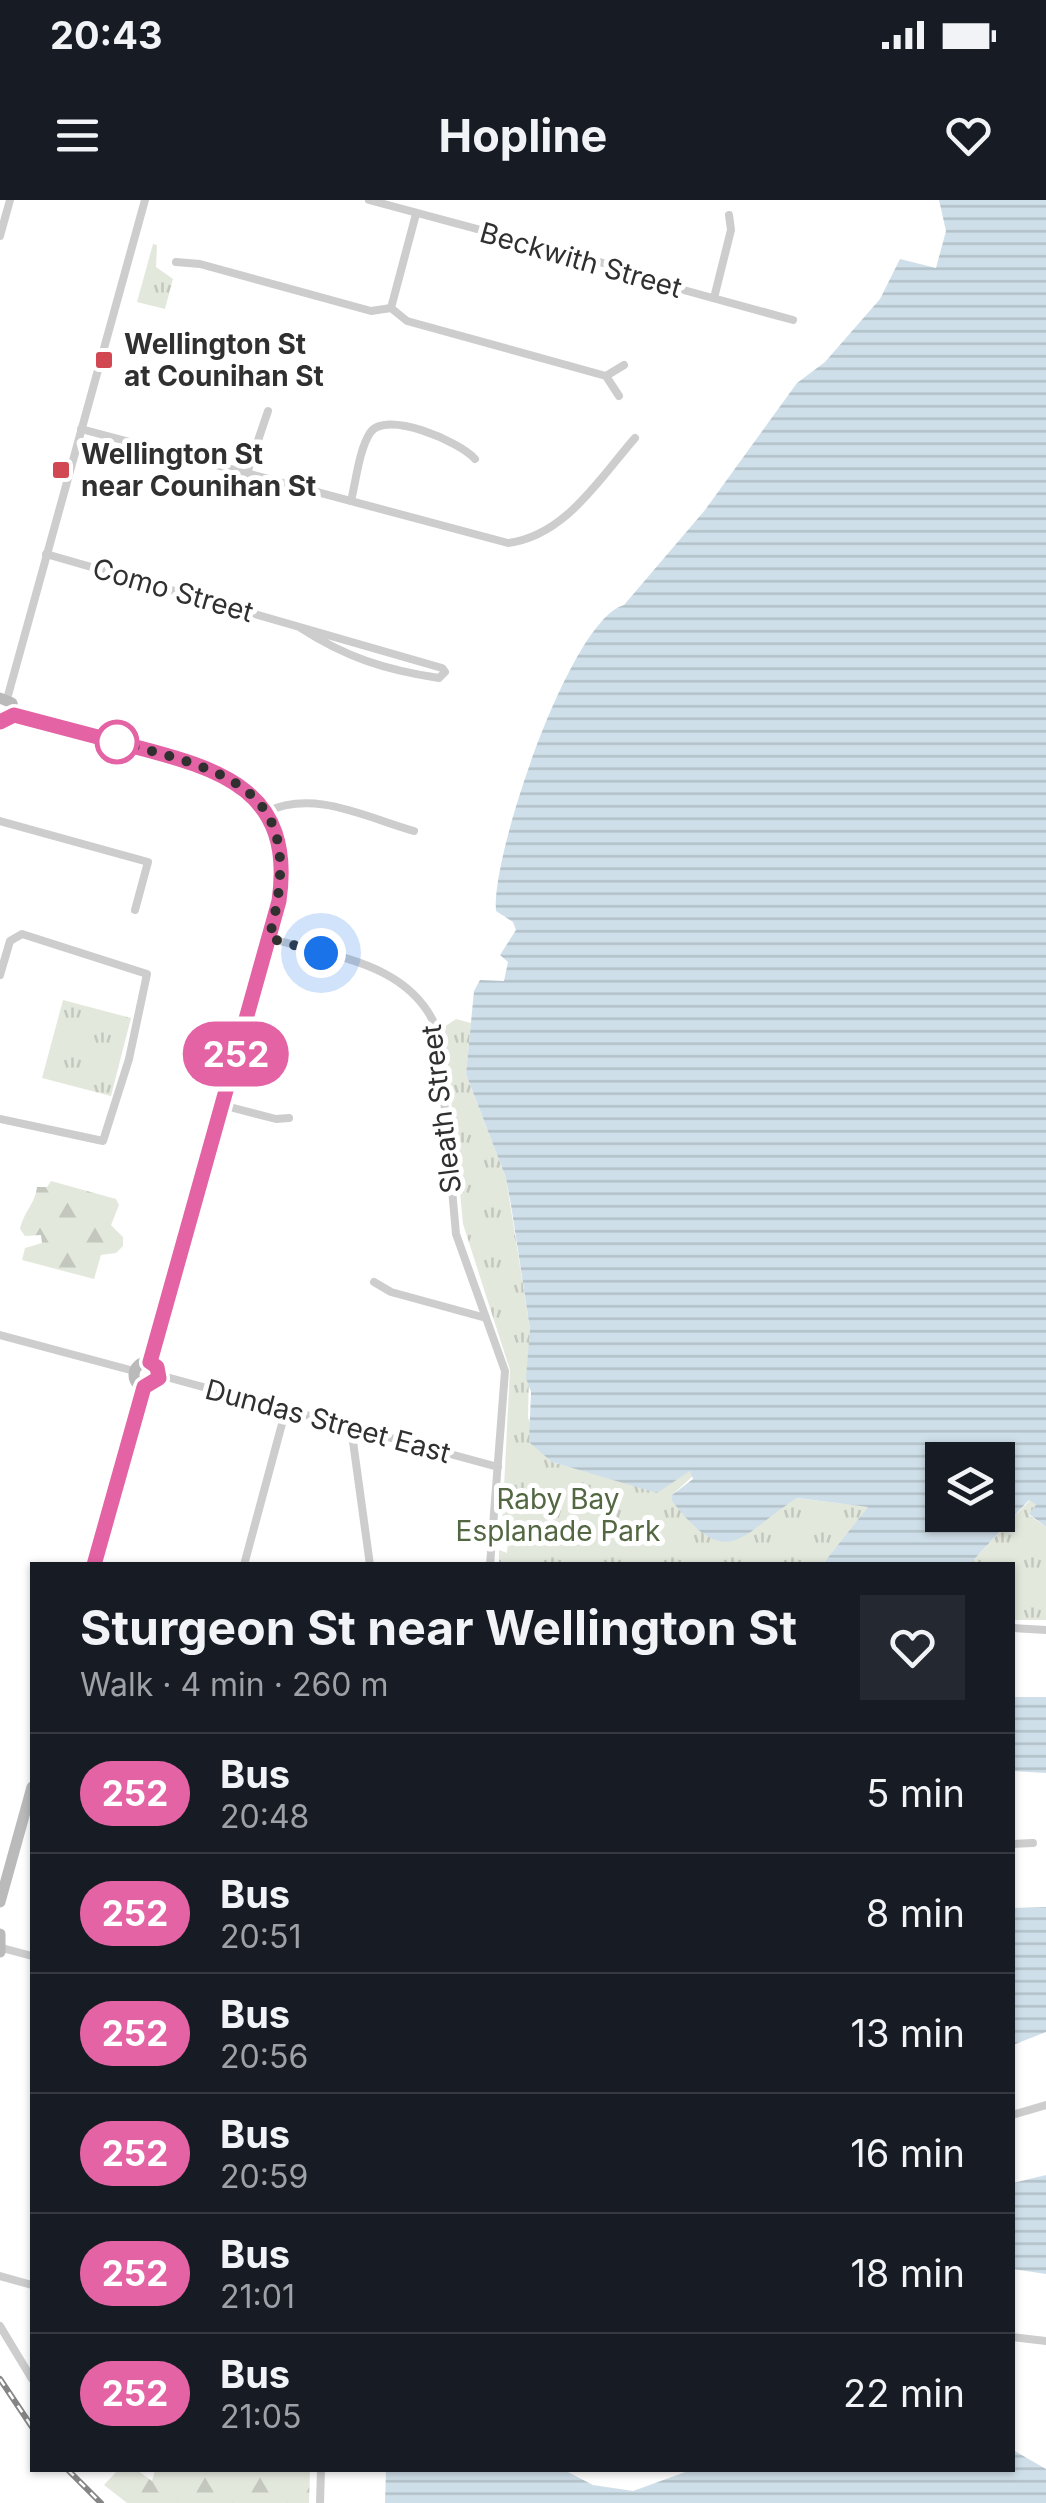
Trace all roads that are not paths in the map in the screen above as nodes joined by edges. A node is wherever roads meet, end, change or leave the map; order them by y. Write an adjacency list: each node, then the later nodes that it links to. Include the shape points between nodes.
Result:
1 (10, 200): 7 (street)
2 (145, 200): 16 (street)
3 (369, 200): 4 (street, Beckwith Street)
4 (386, 202): 5 (street, Beckwith Street)
5 (416, 214): 9 (street, Beckwith Street); 10 (street)
6 (729, 215): 9 (street)
7 (1, 230)
8 (176, 262): 10 (street, via 371,311)
9 (714, 298): 11 (street, Beckwith Street)
10 (390, 308): 13 (street, via 408,321)
11 (793, 320)
12 (624, 365): 13 (street)
13 (606, 376): 14 (street)
14 (619, 396)
15 (268, 412): 19 (street)
16 (81, 428): 19 (street); 21 (street)
17 (635, 438): 20 (street, via 565,518 526,541 508,543)
18 (475, 459): 20 (street, via 451,441 379,425 369,434)
19 (247, 473): 20 (street)
20 (351, 501)
21 (46, 554): 22 (street, Como Street); 23 (street)
22 (299, 626): 22 (street, Como Street, via 442,668 445,672 439,678 399,674 338,653)
23 (4, 699): 24 (street)
24 (14, 715): 25 (street); 26 (street, via 208,766 239,783)
25 (0, 722)
26 (266, 812): 28 (street, via 291,800 310,801); 30 (street, via 282,871)
27 (0, 821): 29 (street, via 148,862)
28 (414, 831)
29 (135, 910)
30 (269, 938): 32 (street); 36 (street, Sleath Street, via 388,972 428,1006 438,1032 453,1210 463,1262)
31 (0, 975): 34 (street, via 10,941 22,934 146,974 103,1142)
32 (222, 1105): 33 (street); 38 (street)
33 (290, 1118)
34 (0, 1119)
35 (374, 1282): 36 (street)
36 (486, 1318): 44 (street, Sleath Street, via 504,1371)
37 (0, 1335): 39 (street)
38 (150, 1362): 39 (street); 40 (street)
39 (134, 1372): 41 (street)
40 (160, 1374): 41 (street); 42 (street, Dundas Street East)
41 (144, 1387): 45 (street)
42 (286, 1409): 43 (street, Dundas Street East); 46 (street)
43 (350, 1427): 44 (street, Dundas Street East); 47 (street)
44 (498, 1467): 48 (street, Sleath Street)
45 (95, 1562)
46 (245, 1562)
47 (370, 1562)
48 (490, 1562)
49 (1015, 1628): 50 (street)
50 (1046, 1630)
51 (30, 1795): 54 (street)
52 (1034, 1843): 53 (street)
53 (1015, 1844)
54 (0, 1902)
55 (0, 1934): 56 (street)
56 (1, 1950): 57 (street)
57 (30, 1956)
58 (1046, 2105): 59 (street)
59 (1015, 2114)
60 (0, 2276): 61 (street)
61 (30, 2284)
62 (0, 2326): 65 (street)
63 (1015, 2336): 64 (street)
64 (1046, 2341)
65 (30, 2376)
66 (321, 2472): 67 (street)
67 (320, 2503)

